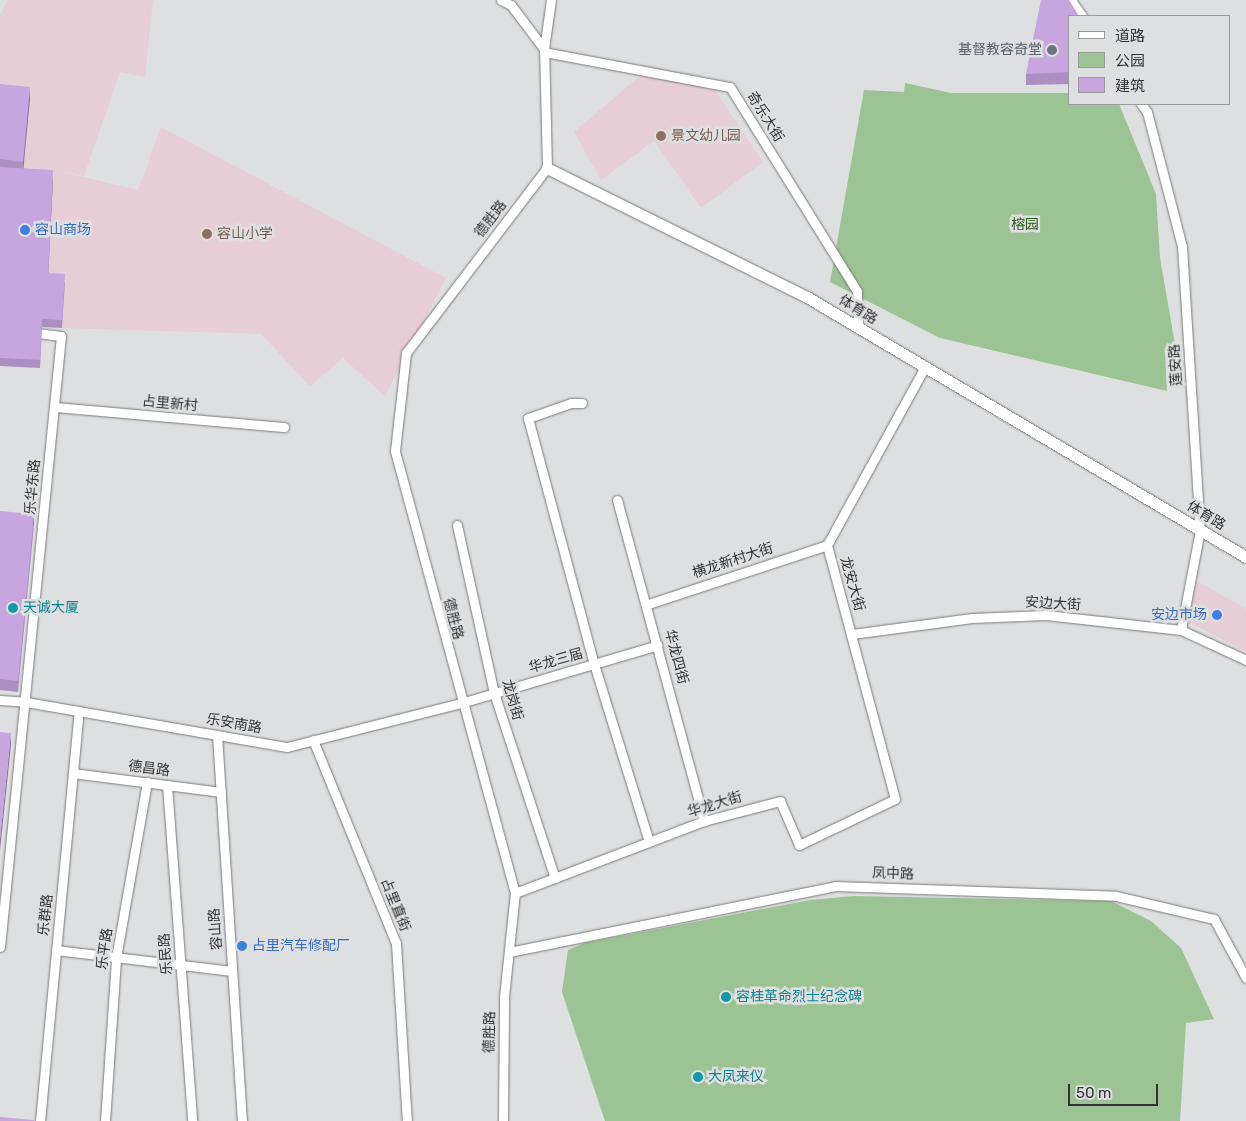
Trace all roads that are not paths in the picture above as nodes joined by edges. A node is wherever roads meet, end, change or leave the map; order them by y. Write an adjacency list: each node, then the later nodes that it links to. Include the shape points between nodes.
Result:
1 (501, 0): 5 (street, via 511,5)
2 (551, 0): 5 (street)
3 (1071, 0): 4 (street)
4 (1081, 15)
5 (544, 50): 7 (street); 8 (street, 奇乐大街, via 730,87 857,291)
6 (1142, 105): 16 (street, 莲安路, via 1147,112 1182,246)
7 (546, 168): 8 (street, 体育路, via 763,274); 28 (street, 德胜路, via 406,353 395,451)
8 (858, 328): 10 (street, 体育路)
9 (17, 331): 12 (street, 乐华东路, via 61,336)
10 (925, 367): 16 (street, 体育路); 17 (street, 龙安大街)
11 (582, 403): 24 (street, via 571,403 528,418)
12 (54, 408): 13 (street, 占里新村); 27 (street, 乐华东路)
13 (284, 428)
14 (617, 500): 19 (street, 华龙四街)
15 (457, 525): 25 (street, 龙岗街)
16 (1200, 530): 18 (street, 体育路); 20 (street, 莲安路)
17 (827, 545): 19 (street, 横龙新村大街); 21 (street, 龙安大街)
18 (1246, 557)
19 (648, 604): 22 (street, 华龙四街)
20 (1181, 630): 21 (street, 安边大街, via 1046,615 972,618); 23 (street, 安边大街)
21 (852, 634): 36 (street, 龙安大街)
22 (658, 645): 24 (street, 华龙三届); 37 (street, 华龙四街)
23 (1246, 660)
24 (594, 664): 25 (street, 华龙三届); 38 (street)
25 (494, 693): 28 (street, 华龙三届); 39 (street, 龙岗街)
26 (0, 700): 27 (street, 乐安南路)
27 (26, 702): 29 (street, 乐安南路); 41 (street, 乐华东路)
28 (461, 703): 31 (street, 乐安南路); 40 (street, 德胜路)
29 (79, 711): 30 (street, 乐安南路); 32 (street, 乐群路)
30 (217, 735): 31 (street, 乐安南路, via 287,747); 35 (street, 容山路)
31 (313, 740): 51 (street, 占里直街, via 396,943)
32 (73, 772): 33 (street, 德昌路); 42 (street, 乐群路)
33 (147, 782): 34 (street, 德昌路); 44 (street, 乐平路)
34 (167, 785): 35 (street, 德昌路); 49 (street, 乐民路)
35 (221, 792): 45 (street, 容山路)
36 (895, 799): 37 (street, 华龙大街, via 799,844 780,800)
37 (704, 821): 38 (street, 华龙大街)
38 (649, 842): 39 (street, 华龙大街)
39 (555, 878): 40 (street, 华龙大街)
40 (515, 893): 43 (street, 德胜路)
41 (0, 947)
42 (56, 950): 44 (street); 47 (street, 乐群路)
43 (509, 952): 46 (street, 凤中路, via 835,886 1116,896 1214,919); 52 (street, 德胜路, via 504,997)
44 (116, 958): 45 (street); 48 (street, 乐平路)
45 (232, 971): 50 (street, 容山路)
46 (1246, 978)
47 (40, 1121)
48 (105, 1121)
49 (192, 1121)
50 (242, 1121)
51 (407, 1121)
52 (503, 1121)

